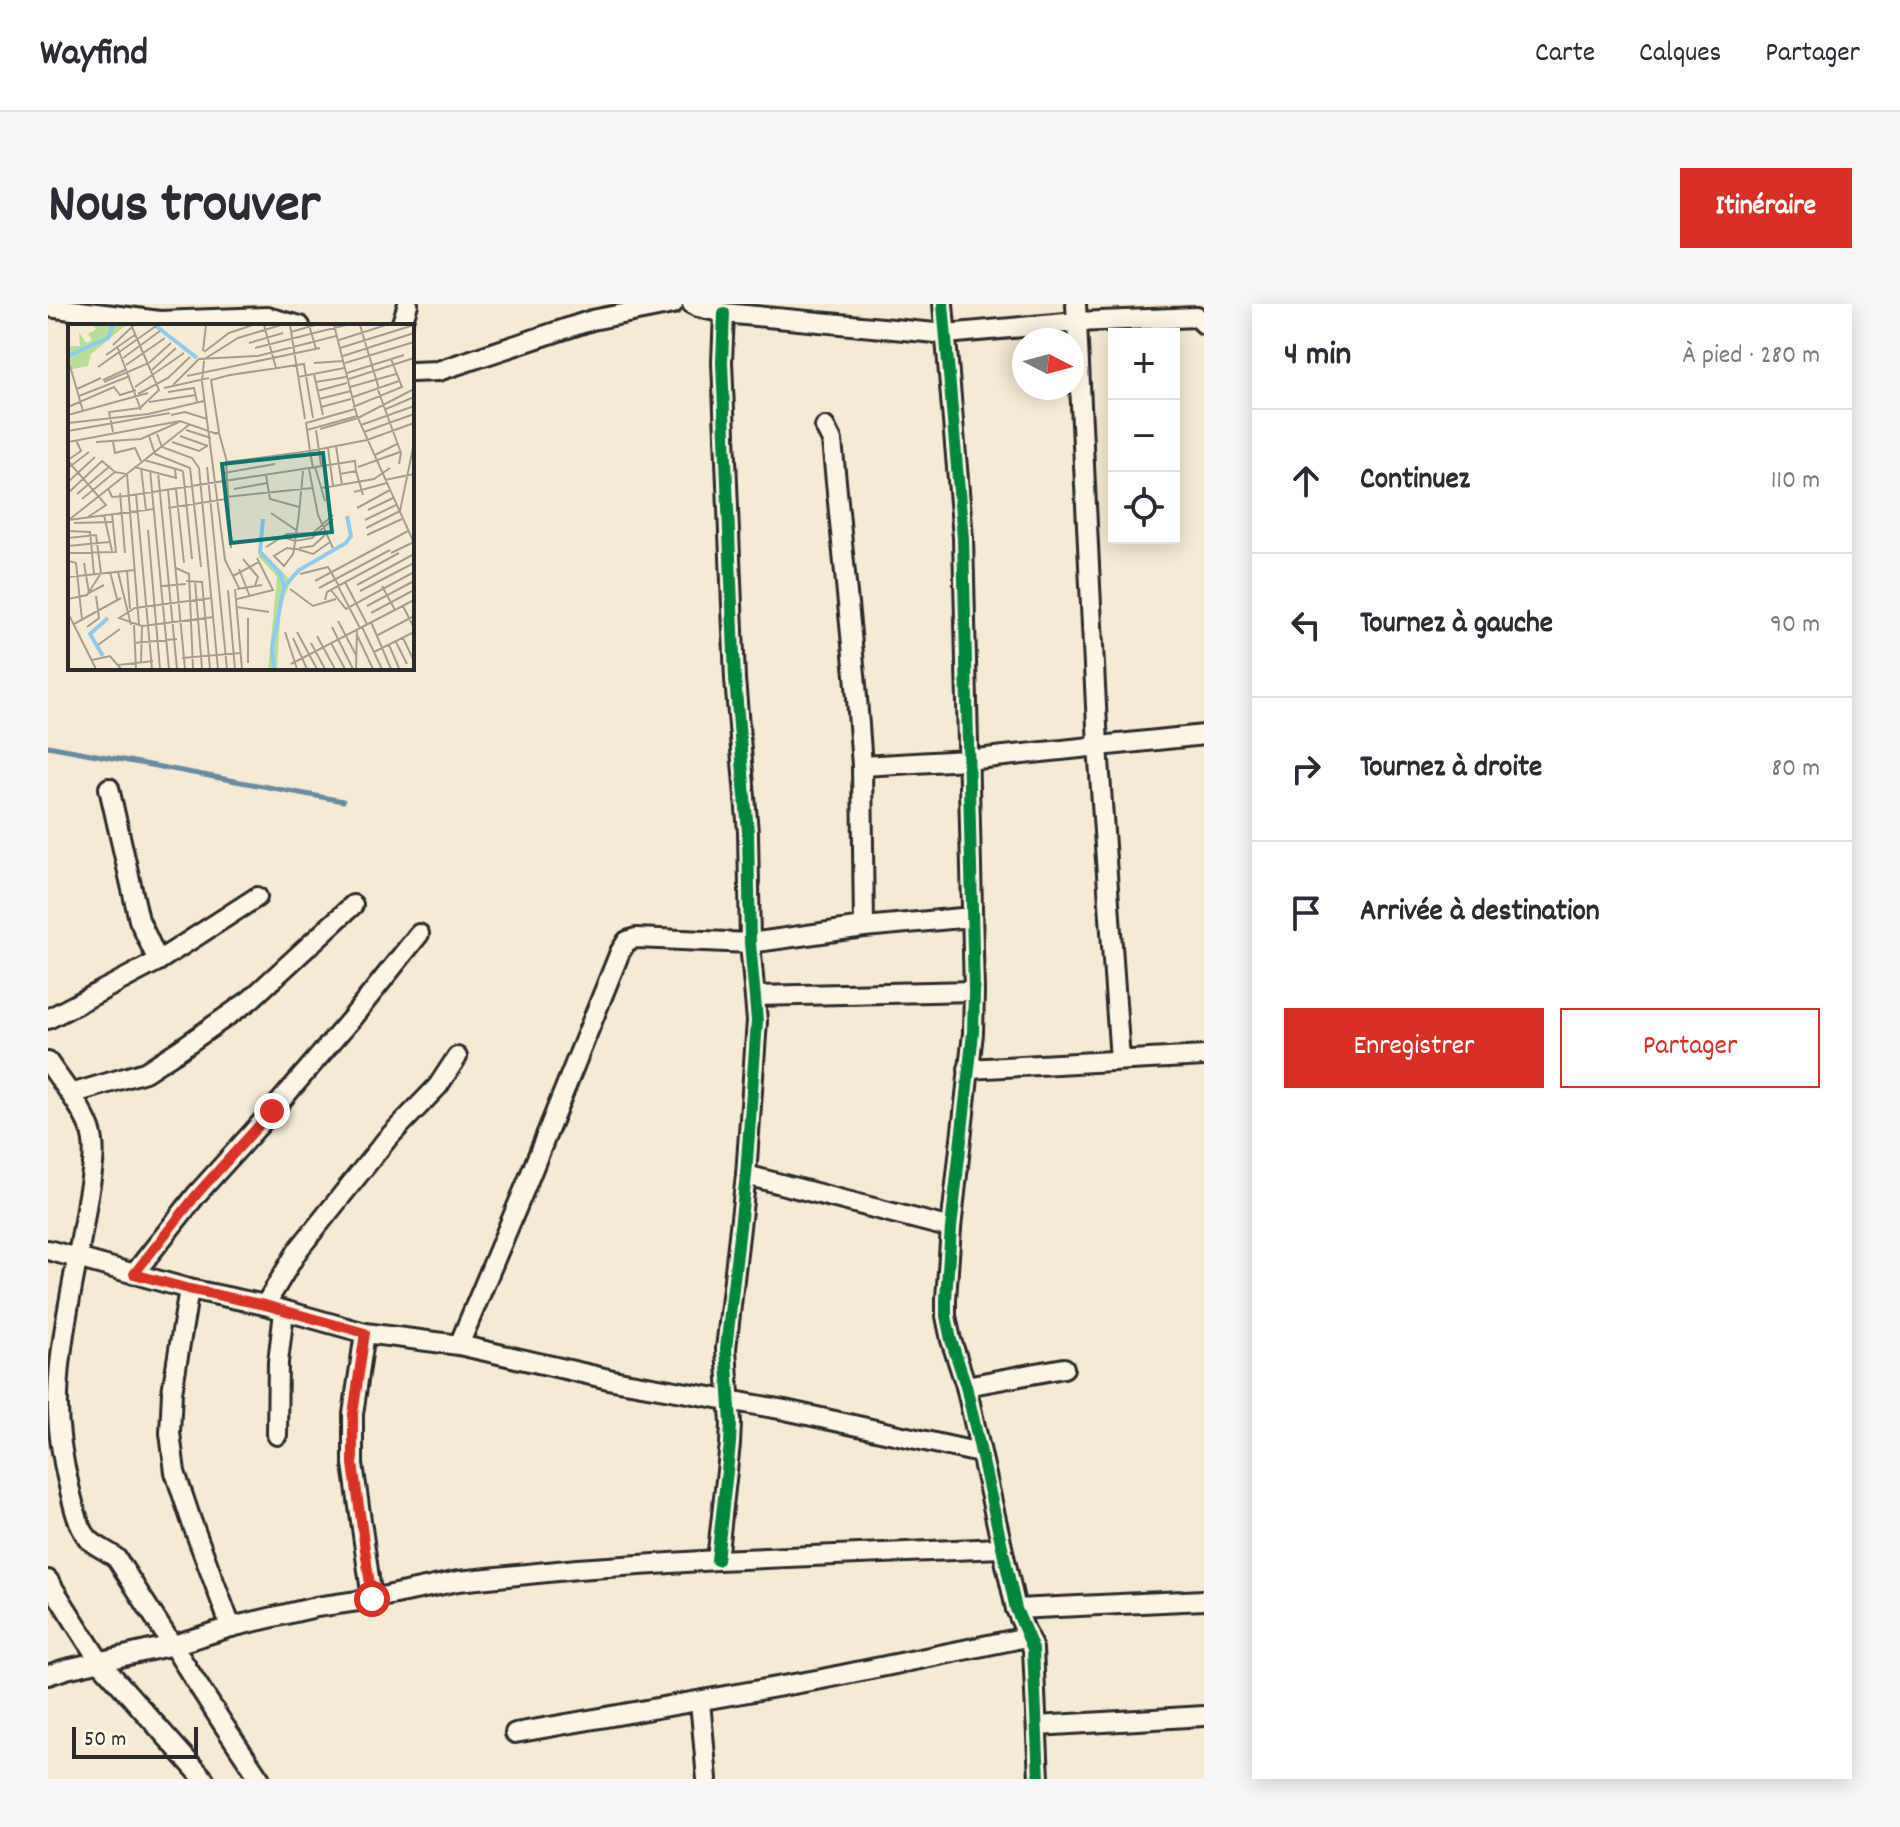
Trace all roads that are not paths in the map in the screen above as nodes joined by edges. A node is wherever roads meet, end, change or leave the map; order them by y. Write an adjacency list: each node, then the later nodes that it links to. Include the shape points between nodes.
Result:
1 (408, 304): 10 (street)
2 (673, 304): 12 (street, via 592,320 438,371)
3 (692, 304): 6 (street)
4 (943, 304): 11 (street)
5 (48, 307): 9 (street, via 160,321 267,317)
6 (724, 313): 11 (street); 24 (street, via 725,450)
7 (1077, 313): 8 (street); 11 (street); 15 (street)
8 (1199, 315)
9 (293, 324)
10 (402, 324)
11 (946, 334): 16 (street, via 963,538)
12 (414, 372)
13 (825, 427): 17 (street, via 832,441)
14 (1204, 735): 15 (street)
15 (1098, 746): 16 (street); 31 (street)
16 (967, 760): 17 (street); 21 (street)
17 (862, 766): 22 (street)
18 (109, 788): 25 (street, via 139,920)
19 (257, 897): 25 (street)
20 (353, 905): 34 (street, via 250,1000 179,1050 145,1072)
21 (972, 917): 22 (street); 26 (street)
22 (864, 927): 24 (street)
23 (419, 934): 39 (street)
24 (750, 943): 27 (street); 44 (street, via 627,941)
25 (158, 961): 28 (street)
26 (974, 991): 27 (street); 32 (street)
27 (755, 996): 35 (street)
28 (48, 1019)
29 (1204, 1056): 31 (street)
30 (457, 1057): 41 (street, via 298,1250)
31 (1120, 1060): 32 (street)
32 (968, 1069): 36 (street)
33 (51, 1072): 34 (street)
34 (71, 1094): 38 (street, via 91,1130 94,1151)
35 (746, 1175): 36 (street); 47 (street, via 726,1349)
36 (951, 1228): 46 (street, via 946,1316)
37 (48, 1250): 38 (street)
38 (78, 1258): 39 (street); 58 (street, via 58,1397 68,1482 85,1535 117,1559)
39 (134, 1274): 40 (street)
40 (189, 1289): 41 (street); 56 (street, via 170,1433 175,1472)
41 (265, 1305): 42 (street)
42 (284, 1312): 43 (street); 48 (street)
43 (365, 1333): 44 (street); 53 (street, via 353,1414 353,1464)
44 (459, 1345): 47 (street)
45 (1064, 1368): 46 (street)
46 (966, 1386): 49 (street)
47 (729, 1401): 49 (street); 51 (street, via 730,1444)
48 (277, 1435)
49 (980, 1453): 50 (street)
50 (1001, 1548): 51 (street); 55 (street)
51 (717, 1560): 53 (street, via 458,1581)
52 (48, 1580): 59 (street)
53 (372, 1599): 56 (street)
54 (1204, 1600): 55 (street)
55 (1016, 1609): 57 (street)
56 (231, 1627): 58 (street)
57 (1027, 1637): 61 (street); 63 (street, via 1033,1649)
58 (173, 1645): 59 (street); 66 (street)
59 (100, 1662): 60 (street); 65 (street)
60 (48, 1675)
61 (700, 1701): 64 (street); 67 (street)
62 (1204, 1716): 63 (street)
63 (1037, 1726): 68 (street)
64 (515, 1733)
65 (204, 1779)
66 (260, 1779)
67 (707, 1779)
68 (1039, 1779)

